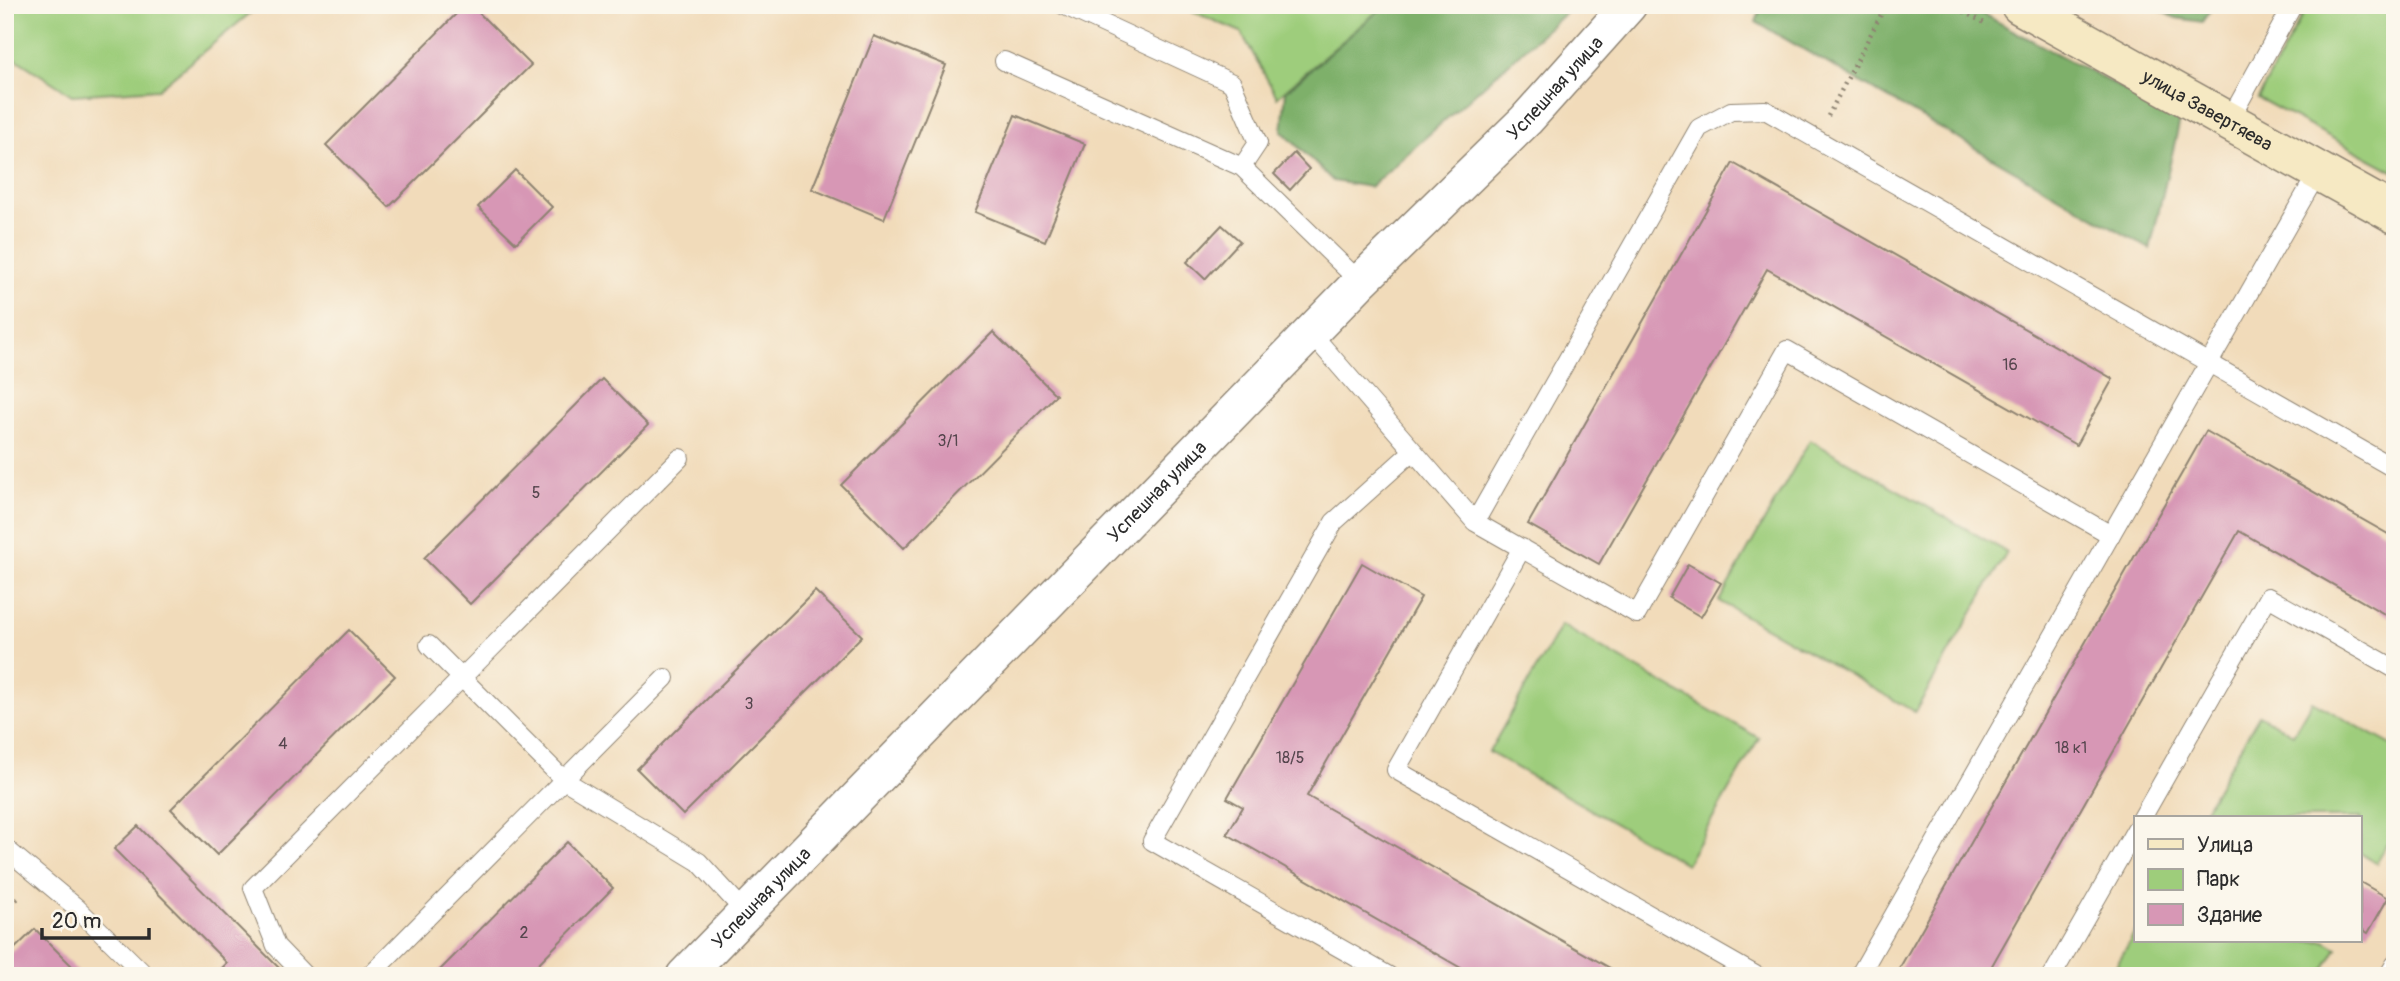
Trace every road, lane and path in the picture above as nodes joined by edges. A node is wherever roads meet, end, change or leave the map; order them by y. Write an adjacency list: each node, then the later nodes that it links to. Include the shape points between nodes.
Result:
1 (1063, 5): 9 (lane, via 1232,83 1258,143)
2 (1629, 5): 12 (street, Успешная улица, via 1526,120)
3 (1886, 5): 8 (path)
4 (2020, 5): 7 (main road, улица Завертяева)
5 (2293, 5): 7 (lane)
6 (1004, 61): 9 (lane)
7 (2229, 121): 10 (main road, улица Завертяева)
8 (1816, 139): 14 (lane); 18 (lane, via 1765,110 1731,111 1699,128)
9 (1242, 167): 12 (lane)
10 (2318, 172): 11 (main road, улица Завертяева); 14 (lane)
11 (2395, 214)
12 (1360, 282): 13 (street, Успешная улица)
13 (1311, 333): 15 (lane); 29 (street, Успешная улица)
14 (2209, 363): 17 (lane); 19 (lane)
15 (1413, 451): 18 (lane); 35 (lane, via 1334,522 1152,841)
16 (680, 458): 23 (lane)
17 (2395, 469)
18 (1475, 522): 20 (lane)
19 (2111, 535): 20 (lane, via 1787,350 1637,614); 37 (lane)
20 (1522, 548): 36 (lane, via 1396,770)
21 (429, 645): 23 (lane)
22 (2395, 669): 26 (lane, via 2268,597)
23 (462, 677): 25 (lane); 32 (lane, via 253,888 276,946)
24 (665, 678): 25 (lane)
25 (564, 780): 29 (lane, via 699,862); 33 (lane)
26 (2143, 816)
27 (2134, 832): 38 (lane)
28 (5, 848): 31 (lane, via 77,908)
29 (746, 913): 34 (street, Успешная улица)
30 (2395, 964): 39 (lane)
31 (146, 976)
32 (305, 976)
33 (369, 976)
34 (684, 976)
35 (1389, 976)
36 (1757, 976)
37 (1859, 976)
38 (2052, 976)
39 (2388, 976)

